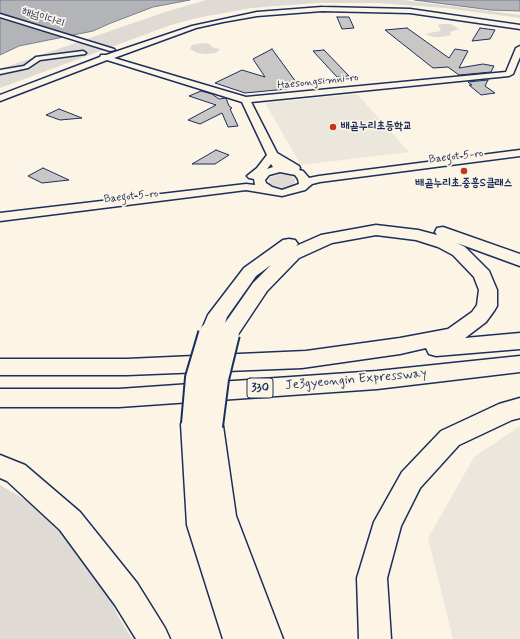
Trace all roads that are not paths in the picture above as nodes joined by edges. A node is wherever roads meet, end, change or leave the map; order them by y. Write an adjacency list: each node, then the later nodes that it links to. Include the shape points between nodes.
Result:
1 (0, 15): 5 (street, 해넘이다리)
2 (520, 19): 5 (street, via 404,7 335,4 285,6 244,11 188,23)
3 (520, 27): 8 (street, via 372,8 289,10 194,27)
4 (520, 48): 12 (street, Haesongsimni-ro, via 512,76)
5 (112, 50): 7 (street)
6 (84, 53): 9 (street, via 38,58 24,67)
7 (97, 55): 8 (street, Haesongsimni-ro); 10 (street)
8 (106, 58): 11 (street); 12 (street, Haesongsimni-ro)
9 (0, 72)
10 (0, 90)
11 (0, 98)
12 (246, 100): 15 (street)
13 (520, 150): 18 (street, Baegot 5-ro)
14 (520, 153): 18 (street, Baegot 5-ro)
15 (272, 155): 16 (street); 18 (street, via 290,166 308,171); 22 (street, via 256,174 239,182)
16 (279, 169): 17 (street, Baegot 5-ro); 19 (street, Baegot 5-ro, via 265,173)
17 (297, 172): 18 (street, Baegot 5-ro); 20 (street, via 303,177)
18 (351, 172): 20 (street, Baegot 5-ro, via 319,178); 22 (street, Baegot 5-ro, via 319,182 292,196 247,190)
19 (261, 177): 21 (street, via 260,184); 22 (street, Baegot 5-ro, via 231,185)
20 (304, 184): 21 (street, Baegot 5-ro, via 296,191 289,192)
21 (265, 189): 22 (street, Baegot 5-ro, via 246,187)
22 (133, 200): 23 (street, Baegot 5-ro); 24 (street, Baegot 5-ro)
23 (0, 212)
24 (0, 218)
25 (520, 260): 26 (highway, via 446,233 392,223 359,225 319,232 287,245 250,272 218,315)
26 (219, 334): 28 (highway, via 293,254 328,239 376,230 418,235 459,251 483,275 488,290 487,306 479,317 454,336); 33 (highway, bridge, via 217,379)
27 (520, 341): 28 (highway, Je3gyeongin Expressway / 330)
28 (302, 360): 30 (highway, Je3gyeongin Expressway / 330, via 127,367)
29 (520, 364): 31 (highway, Je3gyeongin Expressway / 330, via 377,380 119,398)
30 (0, 367)
31 (0, 398)
32 (520, 408): 38 (highway, via 507,411 450,438 411,480 388,522 372,578)
33 (202, 425): 36 (highway, via 201,525); 37 (highway, via 222,516)
34 (0, 466): 35 (highway, via 16,473 70,521 126,594)
35 (154, 639)
36 (239, 639)
37 (267, 639)
38 (375, 639)

